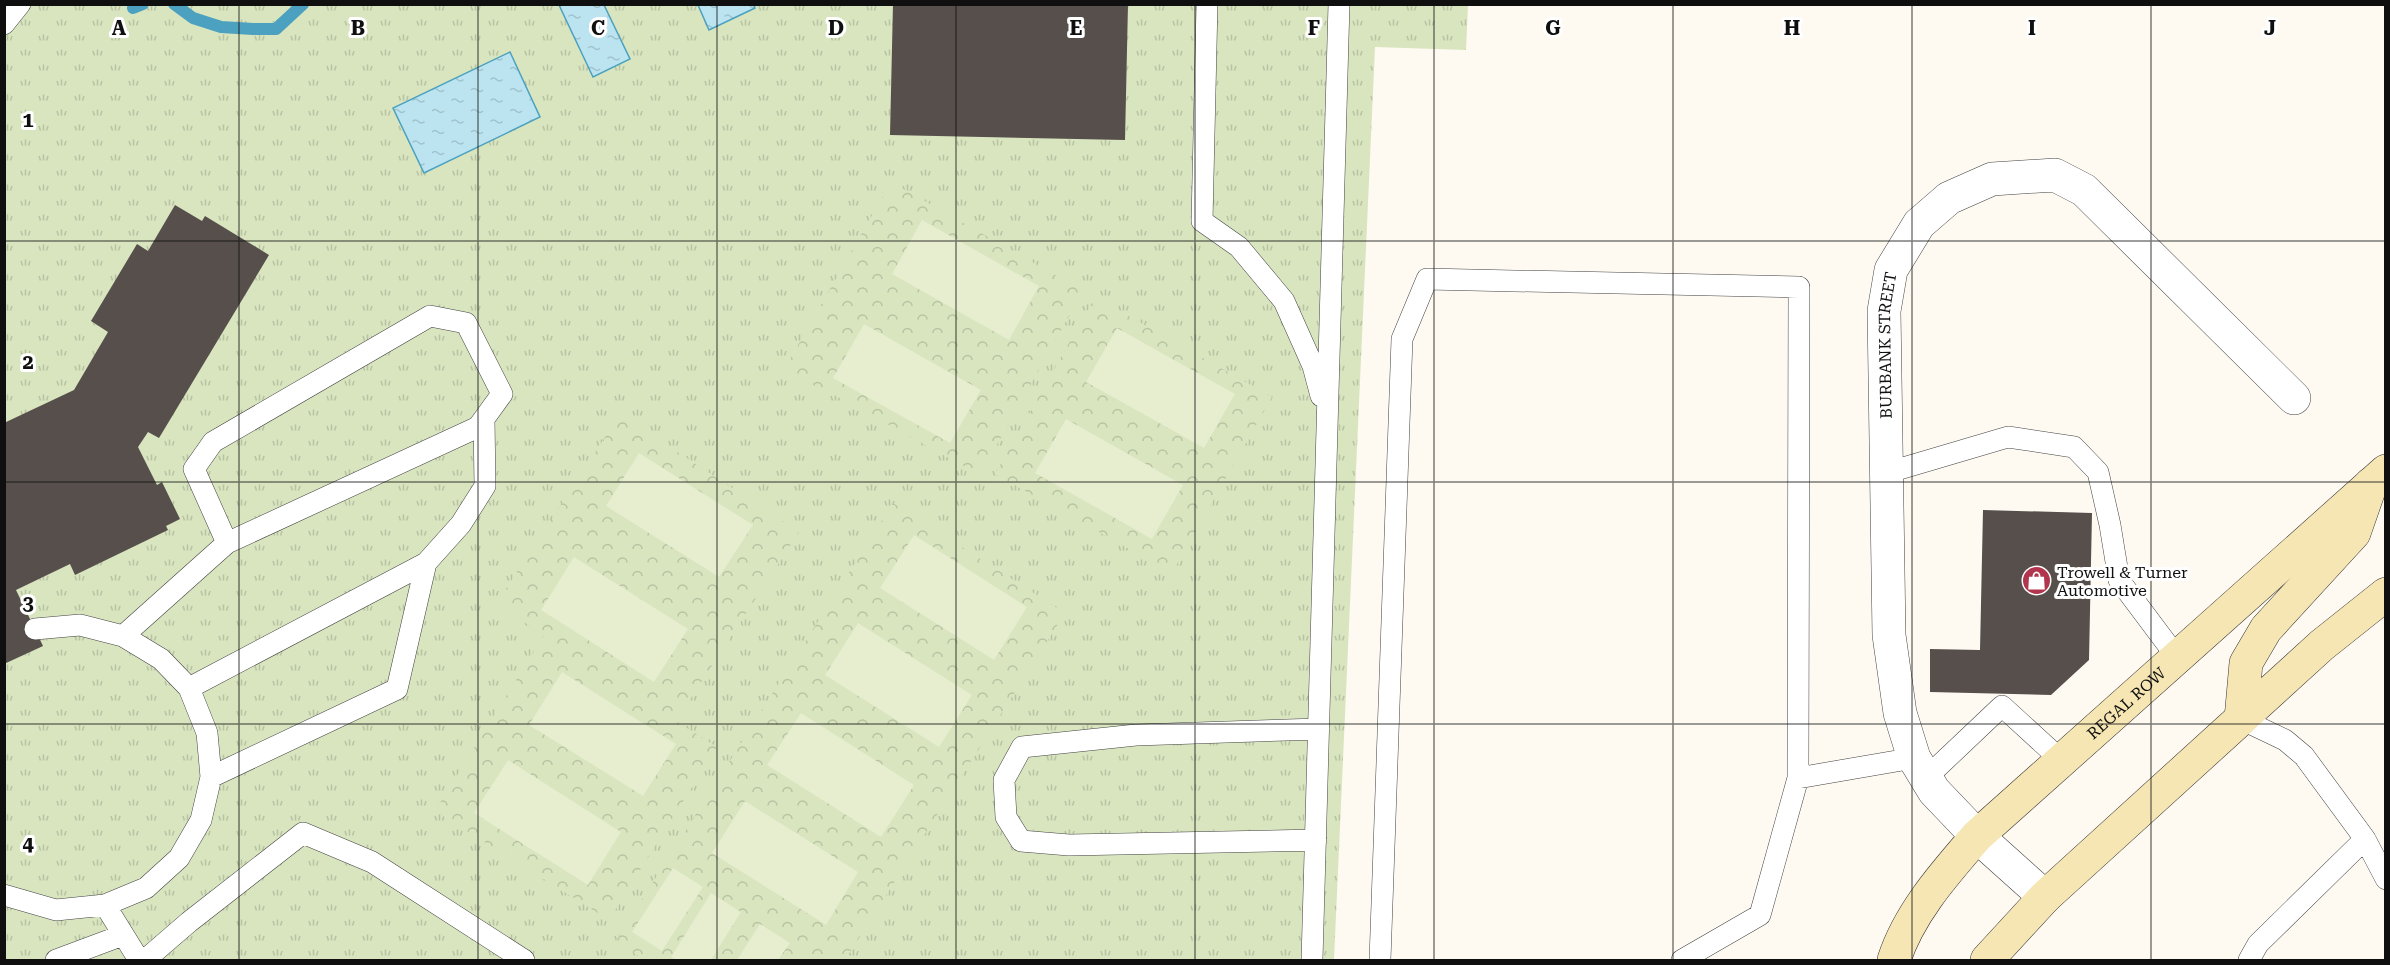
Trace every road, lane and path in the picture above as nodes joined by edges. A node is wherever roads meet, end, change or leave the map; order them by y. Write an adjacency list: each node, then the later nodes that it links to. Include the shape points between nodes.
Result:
1 (20, 4): 4 (lane)
2 (1207, 4): 6 (lane, via 1202,220 1239,247 1284,301 1313,366)
3 (1339, 4): 6 (lane)
4 (4, 24)
5 (2294, 399): 8 (street, BURBANK STREET, via 2084,190 2055,175 1992,179 1949,198 1919,224 1891,270 1884,311)
6 (1327, 417): 18 (lane)
7 (484, 419): 10 (lane, via 478,427); 10 (lane, via 502,394 466,323 430,316 213,442 194,469); 11 (lane, via 485,486 461,524)
8 (1887, 473): 15 (lane, via 2008,437 2073,447 2098,472 2119,580); 20 (street, BURBANK STREET, via 1889,635 1900,713)
9 (2379, 477): 15 (main road, REGAL ROW); 17 (main road, via 2354,533 2266,629 2246,663)
10 (227, 543): 14 (lane)
11 (426, 563): 16 (lane); 21 (lane, via 398,689)
12 (2385, 594): 17 (main road)
13 (35, 628): 14 (lane, via 80,625)
14 (123, 636): 16 (lane, via 161,659)
15 (2176, 656): 19 (main road, REGAL ROW)
16 (189, 688): 21 (lane, via 207,733)
17 (2241, 719): 24 (lane, via 2285,740 2304,756); 28 (main road)
18 (1319, 729): 25 (lane); 25 (lane, via 1136,735 1023,747 1004,780 1006,817 1021,841 1069,845)
19 (2061, 760): 20 (lane, via 2002,706); 23 (main road, REGAL ROW)
20 (1920, 768): 22 (lane); 23 (street, BURBANK STREET, via 1934,791)
21 (211, 777): 29 (lane, via 201,820 178,858 146,888)
22 (1798, 778): 36 (lane, via 1799,287 1427,279 1402,339); 37 (lane, via 1760,915)
23 (1977, 836): 28 (street, BURBANK STREET); 38 (main road, REGAL ROW, via 1934,886)
24 (2364, 839): 26 (lane); 40 (lane, via 2258,944)
25 (1316, 840): 35 (lane)
26 (2385, 879)
27 (4, 895): 29 (lane, via 56,910)
28 (2045, 897): 39 (main road)
29 (105, 905): 30 (lane)
30 (123, 935): 31 (lane); 32 (lane)
31 (56, 960)
32 (139, 960)
33 (145, 960): 34 (lane, via 303,833 372,862)
34 (524, 960)
35 (1312, 960)
36 (1380, 960)
37 (1682, 960)
38 (1894, 960)
39 (1987, 960)
40 (2249, 960)

